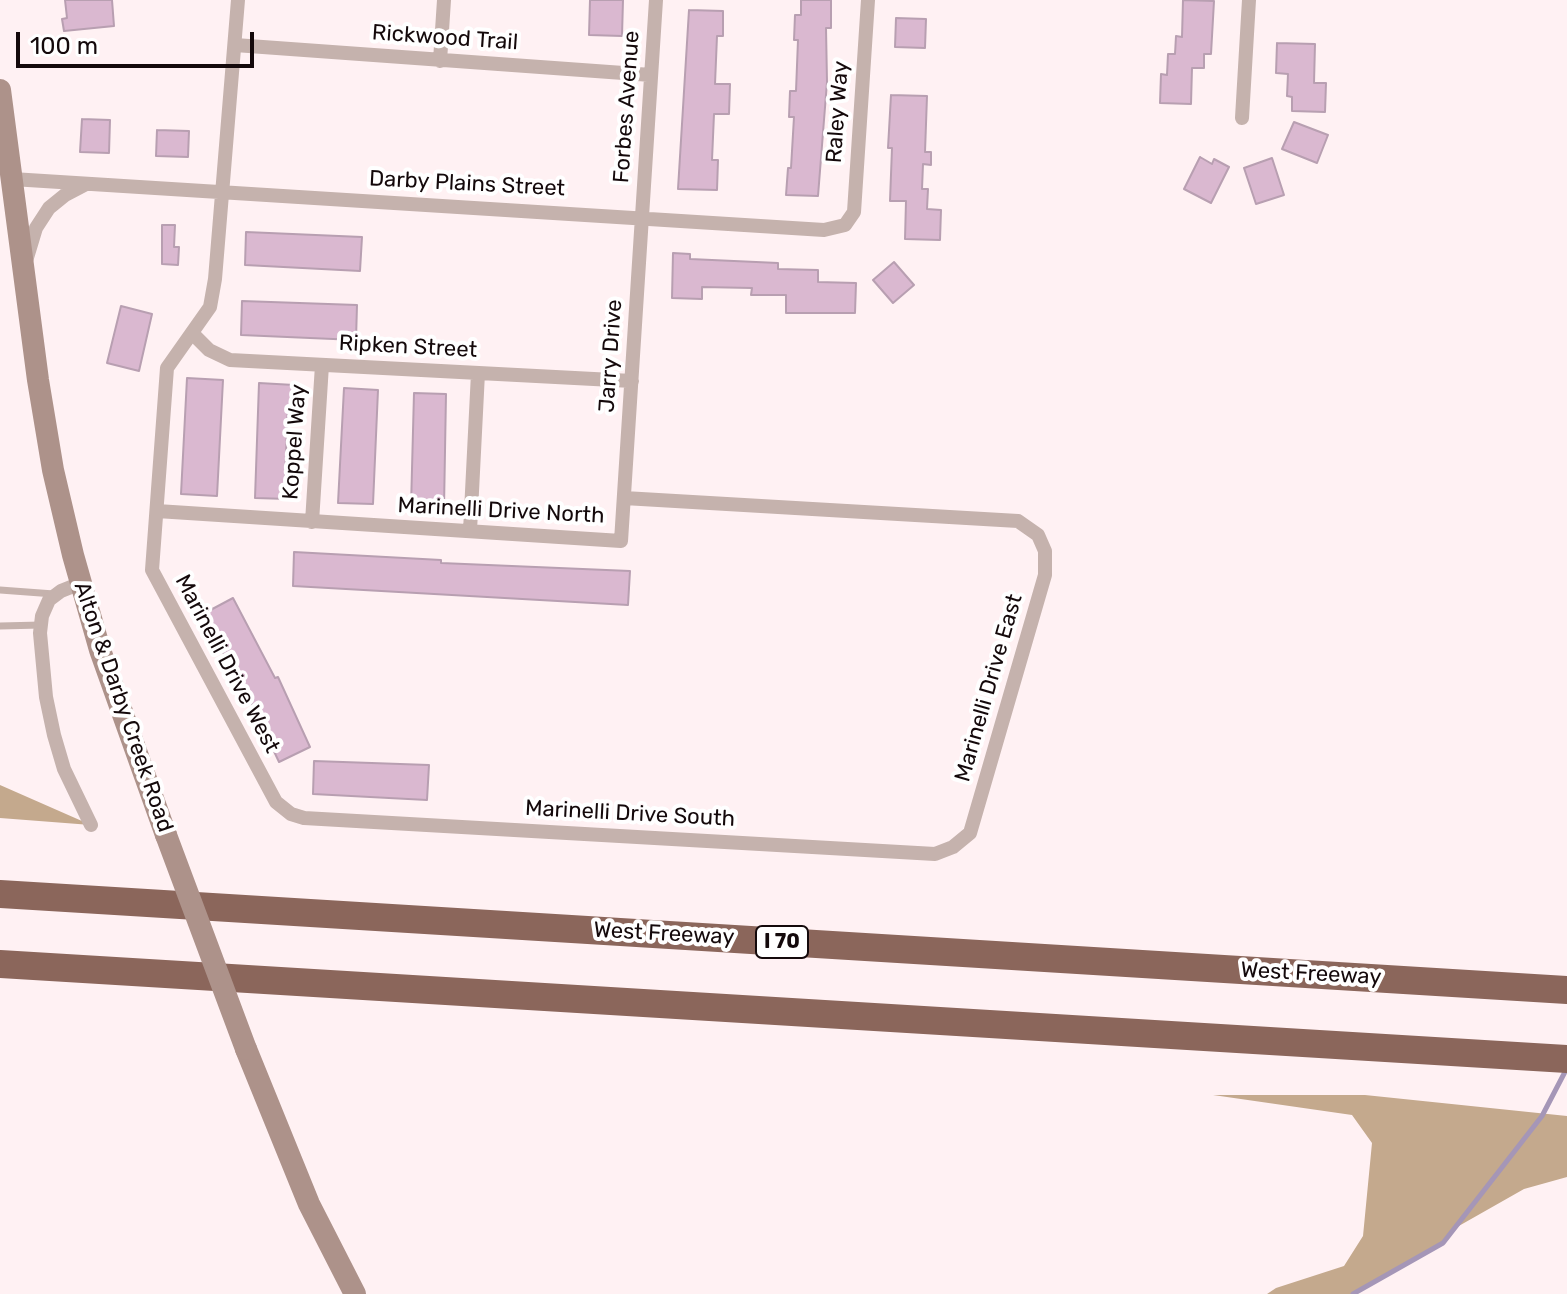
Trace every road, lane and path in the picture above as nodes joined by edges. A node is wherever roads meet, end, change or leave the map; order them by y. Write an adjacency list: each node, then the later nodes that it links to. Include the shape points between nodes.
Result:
1 (238, 0): 6 (street, Marinelli Drive West)
2 (444, 0): 7 (street)
3 (656, 0): 8 (street, Forbes Avenue)
4 (868, 0): 15 (street, Raley Way, via 854,212)
5 (1249, 0): 10 (street)
6 (235, 45): 7 (street, Rickwood Trail); 13 (street, Marinelli Drive West)
7 (440, 61): 8 (street, Rickwood Trail)
8 (651, 75): 14 (street, Forbes Avenue)
9 (0, 90): 11 (main road, Alton & Darby Creek Road)
10 (1242, 118)
11 (12, 179): 12 (street, Darby Plains Street); 16 (main road, Alton & Darby Creek Road)
12 (87, 184): 13 (street, Darby Plains Street); 16 (street, via 49,208 36,228)
13 (222, 192): 14 (street, Darby Plains Street); 17 (street, Marinelli Drive West, via 210,307)
14 (643, 217): 15 (street, Darby Plains Street, via 824,230); 20 (street, Jarry Drive)
15 (845, 225)
16 (23, 272): 26 (main road, Alton & Darby Creek Road, via 51,455)
17 (192, 333): 18 (street, Ripken Street, via 209,350 230,360); 22 (street, Marinelli Drive West, via 167,368)
18 (322, 365): 19 (street, Ripken Street); 23 (street, Koppel Way)
19 (478, 373): 20 (street, Ripken Street); 24 (street)
20 (632, 381): 21 (street, Jarry Drive)
21 (624, 498): 24 (street, Marinelli Drive North, via 621,541); 25 (street, Marinelli Drive North, via 1018,521)
22 (157, 511): 23 (street, Marinelli Drive North); 31 (street, Marinelli Drive West, via 152,570 276,802)
23 (312, 522): 24 (street, Marinelli Drive North)
24 (470, 531)
25 (1038, 535): 33 (street, Marinelli Drive East, via 1045,551 1045,575 970,833)
26 (81, 583): 28 (street); 38 (main road, Alton & Darby Creek Road, bridge, via 116,699 246,1049 309,1204)
27 (0, 590): 28 (lane)
28 (55, 594): 29 (street)
29 (41, 625): 30 (lane); 32 (street, via 54,735)
30 (0, 626)
31 (304, 818): 33 (street, Marinelli Drive South, via 935,854)
32 (91, 825)
33 (953, 847)
34 (0, 894): 36 (highway, West Freeway / I 70)
35 (0, 964): 37 (highway)
36 (1566, 990)
37 (1567, 1059)
38 (355, 1294)

